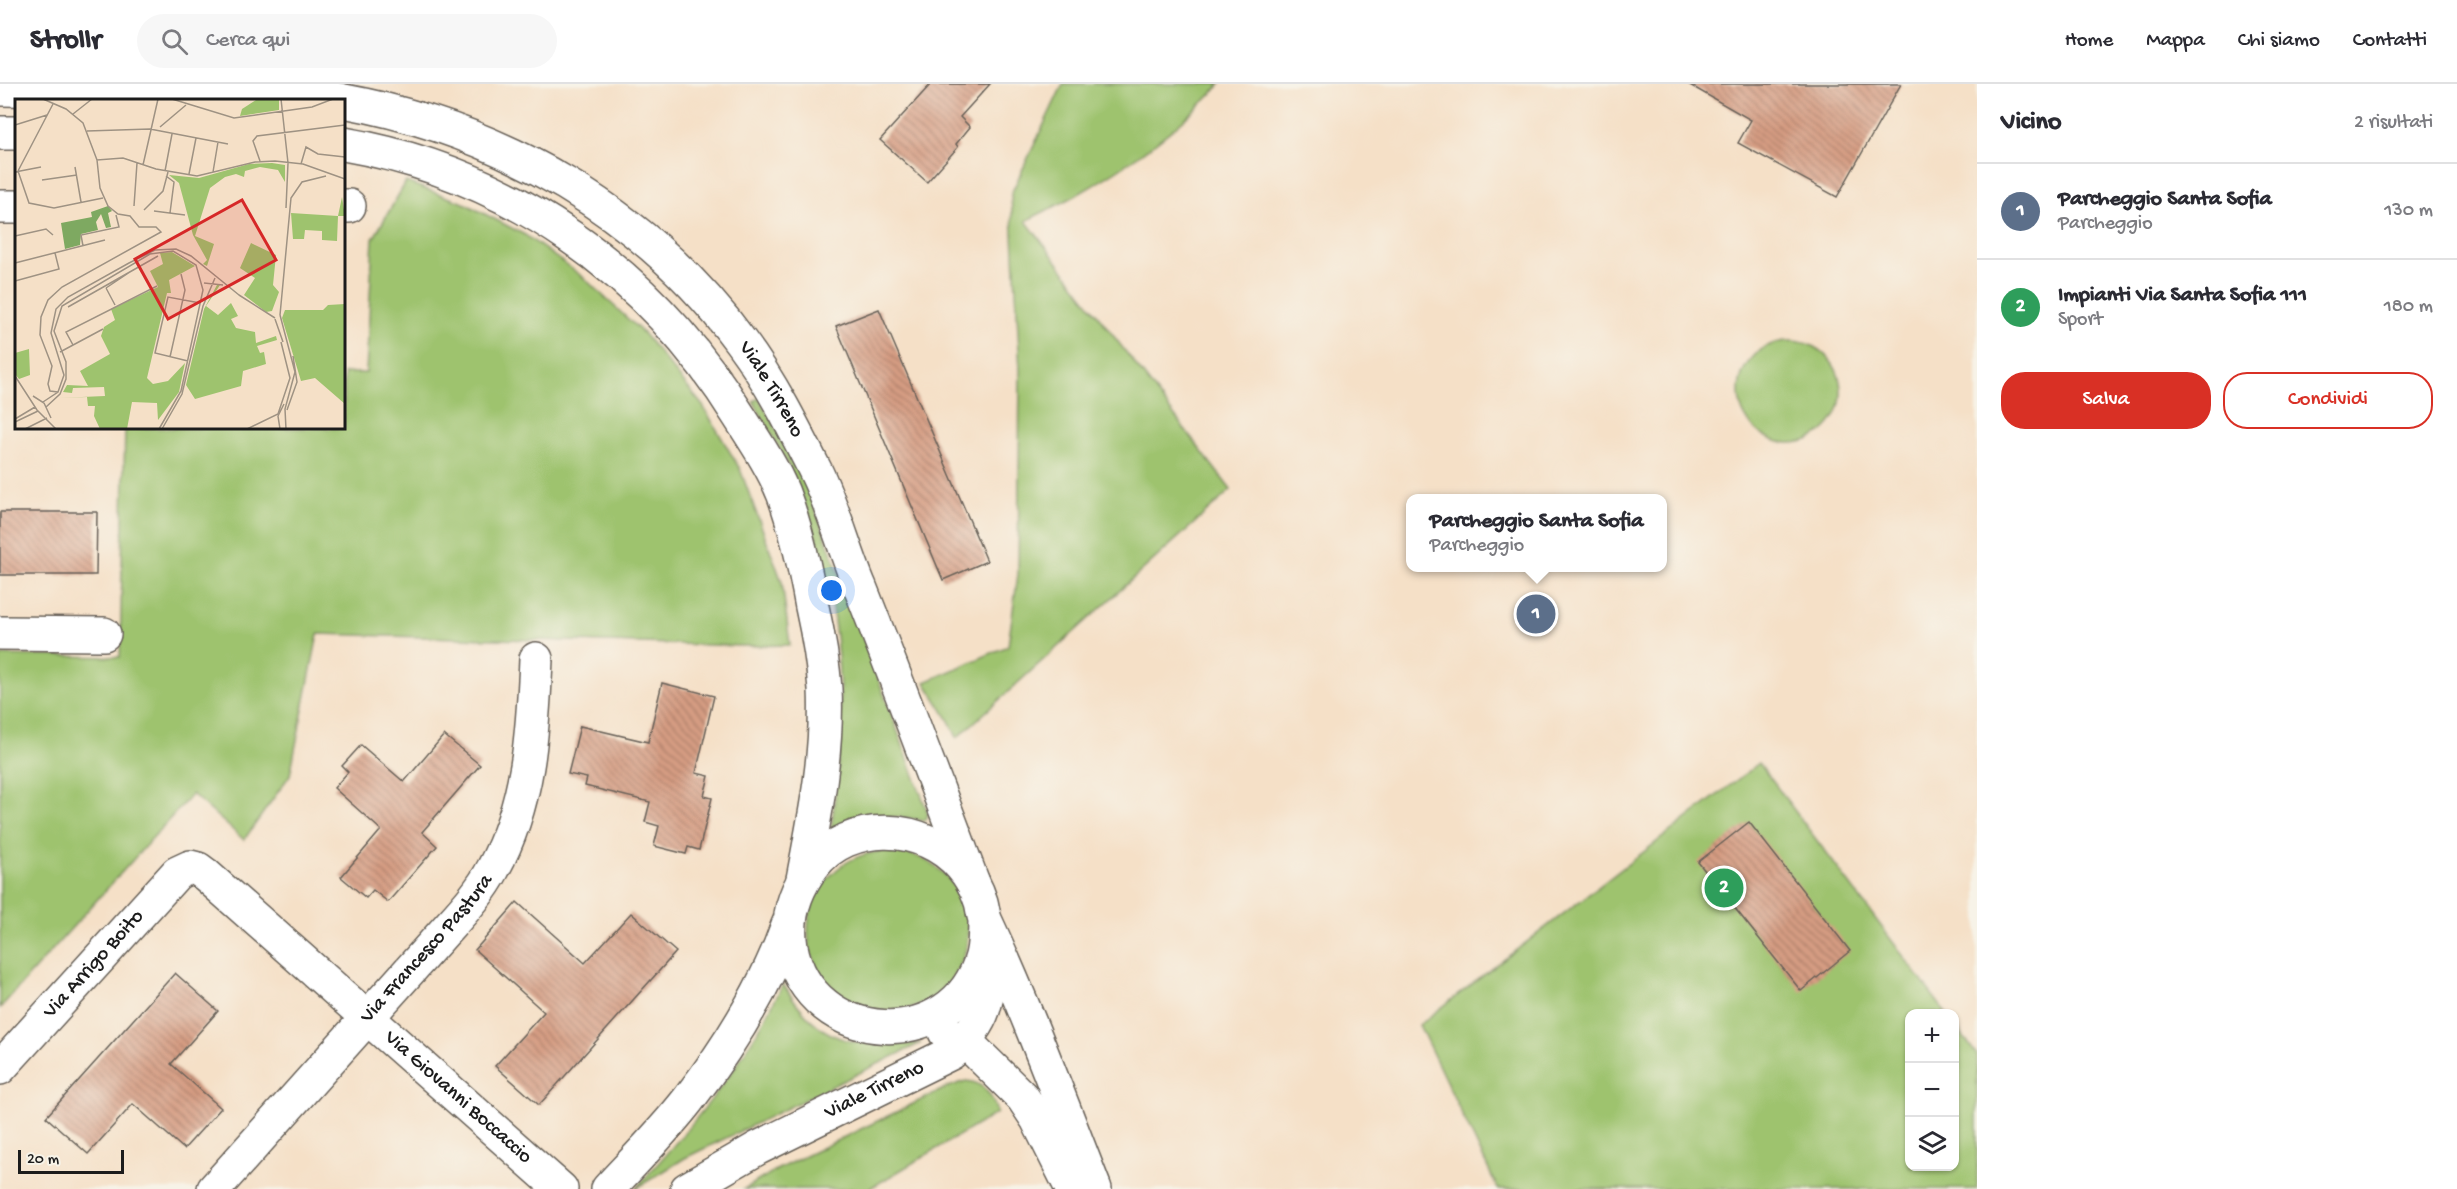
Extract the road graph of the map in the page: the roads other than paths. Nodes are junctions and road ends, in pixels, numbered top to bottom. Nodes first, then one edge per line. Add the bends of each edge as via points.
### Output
1 (0, 89) edge
2 (332, 99) edge
3 (345, 102) edge
4 (345, 144) edge
5 (757, 365) junction
6 (723, 390) junction
7 (0, 633) edge
8 (104, 634) dead end
9 (537, 659) dead end
10 (190, 867) joint
11 (804, 879) junction
12 (973, 883) junction
13 (790, 921) junction
14 (985, 929) junction
15 (367, 1017) junction
16 (914, 1024) junction
17 (965, 1041) junction
18 (0, 1068) edge
19 (214, 1189) edge
20 (561, 1189) edge
21 (608, 1189) edge
22 (687, 1189) edge
23 (1072, 1189) edge
24 (1095, 1189) edge

1 - 2 street, Viale Tirreno via 260,93
3 - 5 street, Viale Tirreno via 432,122 484,141 585,195 657,249 726,322
4 - 6 street, Viale Tirreno via 408,158 450,173 489,189 565,231 640,292 681,335
5 - 6 street
5 - 12 street, Viale Tirreno via 817,475
6 - 11 street, Viale Tirreno via 782,491 796,532 820,646 825,689 822,766
7 - 8 street
9 - 15 street, Via Francesco Pastura via 528,760 512,831 492,871 469,904
10 - 15 street, Via Giovanni Boccaccio via 206,875
10 - 18 street, Via Arrigo Boito via 177,873
11 - 12 street via 816,863 840,844 868,834 889,832 909,834 937,846 961,866
11 - 13 street via 794,899
12 - 14 street via 981,900
13 - 16 street via 793,958 811,992 825,1005 840,1016 876,1027
13 - 21 street via 771,969 726,1049 687,1102
14 - 16 street via 982,956 968,986 944,1010
14 - 17 street, Viale Tirreno via 990,980 987,999 980,1019
14 - 24 street via 1012,977
15 - 19 street, Via Francesco Pastura
15 - 20 street, Via Giovanni Boccaccio
16 - 17 street
17 - 22 street, Viale Tirreno via 951,1053 758,1148
17 - 23 street via 1023,1098

